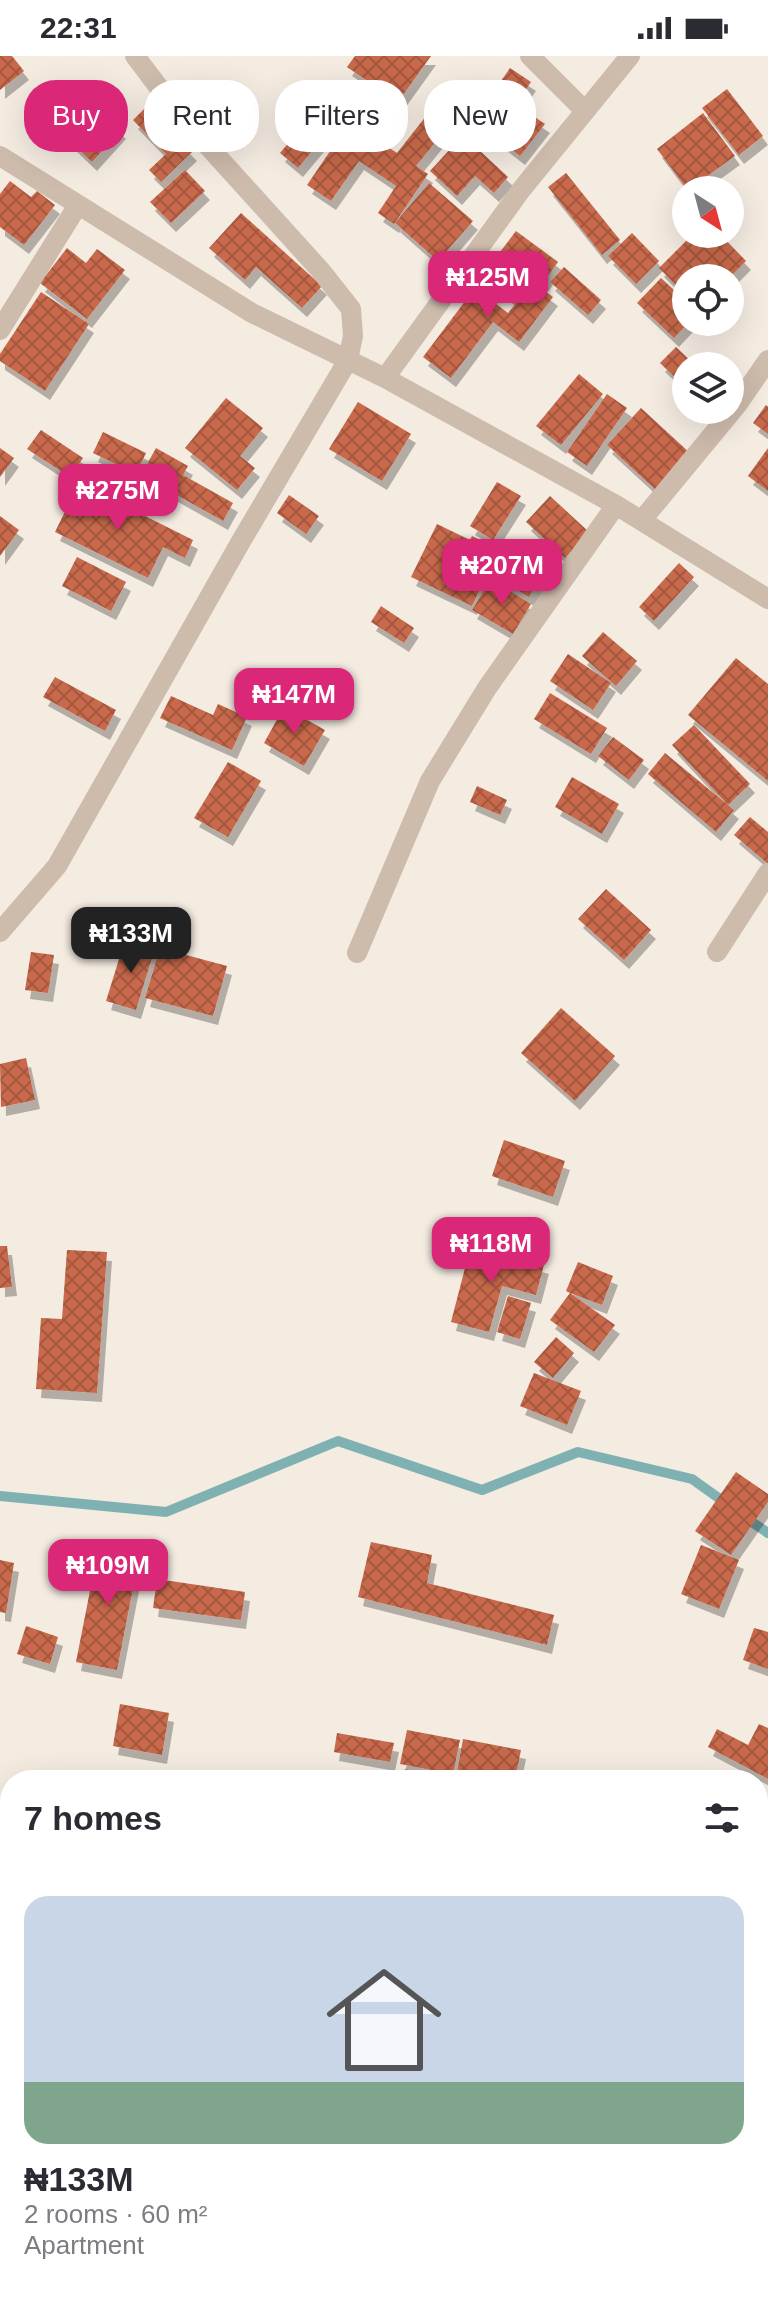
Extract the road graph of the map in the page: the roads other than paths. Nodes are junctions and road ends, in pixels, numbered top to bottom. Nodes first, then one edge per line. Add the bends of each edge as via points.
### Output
1 (135, 56) edge
2 (530, 56) edge
3 (630, 56) edge
4 (585, 111) junction
5 (0, 156) edge
6 (78, 205) junction
7 (0, 330) edge
8 (348, 360) junction
9 (768, 360) edge
10 (385, 378) junction
11 (616, 505) junction
12 (642, 520) junction
13 (768, 599) edge
14 (768, 873) edge
15 (0, 932) edge
16 (717, 952) dead end
17 (357, 953) dead end

1 - 8 street via 179,114 351,309
2 - 4 street
3 - 4 street
4 - 10 street
5 - 6 street
6 - 7 street
6 - 8 street via 252,313
8 - 10 street
8 - 15 street via 57,866
9 - 12 street
10 - 11 street
11 - 12 street
11 - 17 street via 487,688 430,781
12 - 13 street
14 - 16 street

